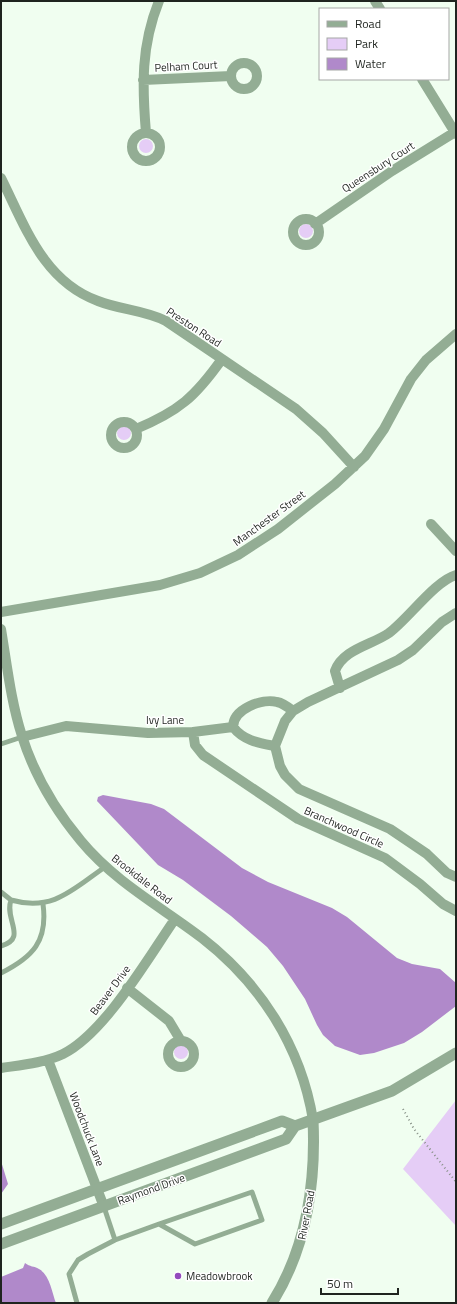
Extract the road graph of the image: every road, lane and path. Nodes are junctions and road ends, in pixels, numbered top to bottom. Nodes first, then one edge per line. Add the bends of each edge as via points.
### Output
1 (159, 1) edge
2 (230, 76) dead end
3 (143, 80) junction
4 (423, 80) edge
5 (146, 133) dead end
6 (456, 133) edge
7 (1, 178) edge
8 (315, 224) dead end
9 (456, 334) edge
10 (222, 360) junction
11 (136, 429) dead end
12 (354, 467) junction
13 (431, 524) dead end
14 (456, 551) edge
15 (456, 575) edge
16 (1, 612) edge
17 (456, 613) edge
18 (1, 629) edge
19 (340, 688) junction
20 (293, 711) junction
21 (233, 728) junction
22 (193, 732) junction
23 (22, 737) junction
24 (1, 744) edge
25 (275, 746) junction
26 (105, 867) junction
27 (456, 877) edge
28 (1, 892) edge
29 (11, 900) junction
30 (43, 904) junction
31 (456, 911) edge
32 (175, 919) junction
33 (1, 946) edge
34 (1, 973) edge
35 (127, 988) junction
36 (182, 1040) dead end
37 (456, 1053) edge
38 (48, 1060) junction
39 (1, 1068) edge
40 (403, 1109) dead end
41 (313, 1120) junction
42 (295, 1126) junction
43 (456, 1182) edge
44 (97, 1190) junction
45 (104, 1207) junction
46 (1, 1224) edge
47 (159, 1224) junction
48 (115, 1240) junction
49 (1, 1244) edge
50 (77, 1303) edge
51 (272, 1303) edge

1 - 3 street via 149,29
2 - 3 street, Pelham Court
3 - 5 street
4 - 6 street
6 - 8 street, Queensbury Court via 392,171
7 - 10 street, Preston Road via 42,258 68,285 100,302 166,321
9 - 12 street, Manchester Street via 426,360 411,379 371,449
10 - 11 street via 193,396 166,415
10 - 12 street, Preston Road via 296,408 323,432
12 - 16 street, Manchester Street via 278,529 212,569 160,585
13 - 14 street
15 - 19 street via 438,586 390,632 357,649 340,662 335,671
17 - 19 street via 398,660
18 - 23 street, Brookdale Road
19 - 20 street
20 - 21 street via 279,702 264,701 251,705 238,715
20 - 25 street via 285,721
21 - 22 street, Ivy Lane
21 - 25 street via 238,734 250,740
22 - 23 street, Ivy Lane via 148,733 66,726
22 - 31 street, Branchwood Circle via 195,745 203,755 298,819 378,854 443,904
23 - 24 lane
23 - 26 street, Brookdale Road via 48,793 82,842
25 - 27 street, Branchwood Circle via 285,775 299,789 390,829
26 - 30 lane via 63,896
26 - 32 street, Brookdale Road
28 - 29 lane
29 - 30 lane
29 - 33 lane via 9,907 14,939
30 - 34 lane via 44,928 34,950
32 - 35 street, Beaver Drive
32 - 41 street, Brookdale Road via 230,962 248,980 268,1007 292,1050 307,1091
35 - 36 street via 169,1021
35 - 38 street, Beaver Drive via 90,1034 70,1050
37 - 41 street, Raymond Drive via 392,1091
38 - 39 street, Beaver Drive
38 - 44 street, Woodchuck Lane
40 - 43 path via 414,1129
41 - 42 street, Raymond Drive
41 - 51 street, River Road via 313,1175 305,1226 293,1262
42 - 44 street, Raymond Drive via 282,1121
42 - 45 street, Raymond Drive via 286,1139
44 - 45 street, Woodchuck Lane
44 - 46 street, Raymond Drive
45 - 48 lane
45 - 49 street, Raymond Drive
47 - 47 lane via 195,1244 262,1220 252,1192
47 - 48 lane
48 - 50 lane via 78,1260 69,1274

